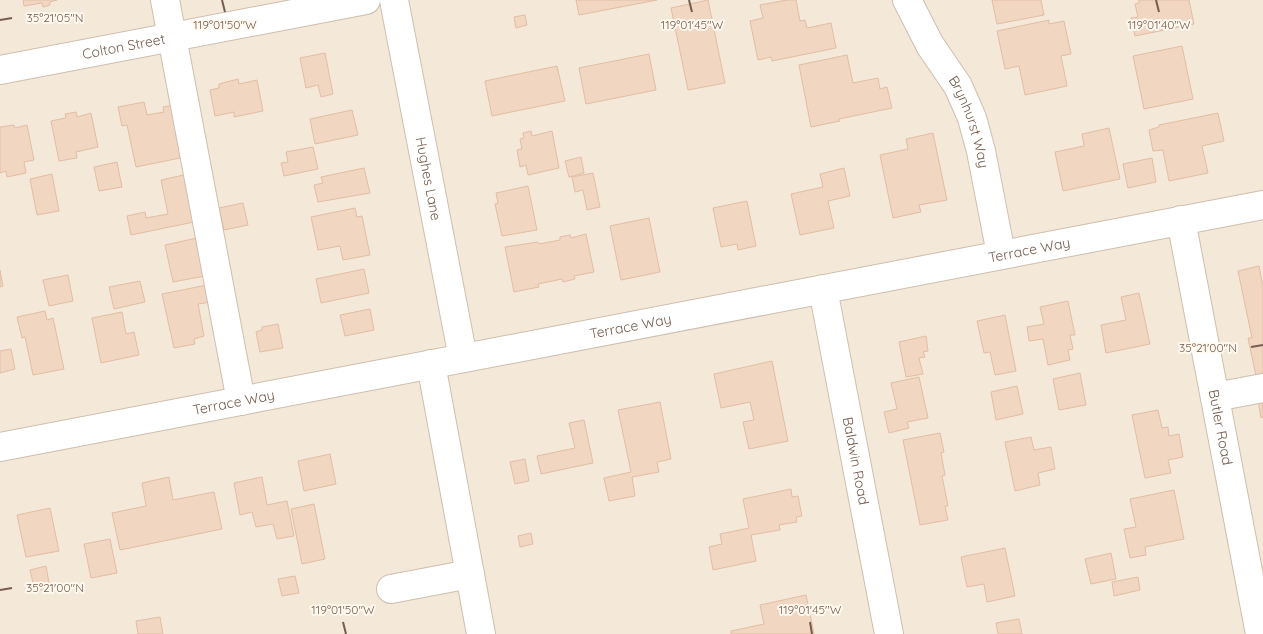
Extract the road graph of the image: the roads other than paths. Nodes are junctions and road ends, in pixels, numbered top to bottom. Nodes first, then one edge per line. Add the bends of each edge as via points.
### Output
1 (165, 0) edge
2 (366, 0) edge
3 (394, 0) edge
4 (907, 0) edge
5 (172, 37) junction
6 (0, 70) edge
7 (1263, 205) edge
8 (1181, 220) junction
9 (1002, 254) junction
10 (823, 289) junction
11 (463, 358) junction
12 (431, 364) junction
13 (1263, 388) edge
14 (1215, 397) junction
15 (241, 401) junction
16 (0, 447) edge
17 (470, 574) junction
18 (1257, 577) edge
19 (392, 589) dead end
20 (481, 634) edge
21 (889, 634) edge
22 (1260, 634) edge

1 - 5 street
2 - 5 street, Colton Street
3 - 11 street, Hughes Lane
4 - 9 street, Brynhurst Way via 930,45 958,86 972,118
5 - 6 street, Colton Street
5 - 15 street
7 - 8 street, Terrace Way
8 - 9 street, Terrace Way
8 - 14 street, Butler Road
9 - 10 street, Terrace Way
10 - 11 street, Terrace Way
10 - 21 street, Baldwin Road
11 - 12 street, Terrace Way
12 - 15 street, Terrace Way
12 - 17 street
13 - 14 street
14 - 18 street, Butler Road
15 - 16 street, Terrace Way
17 - 19 street
17 - 20 street
18 - 22 street, Butler Road

